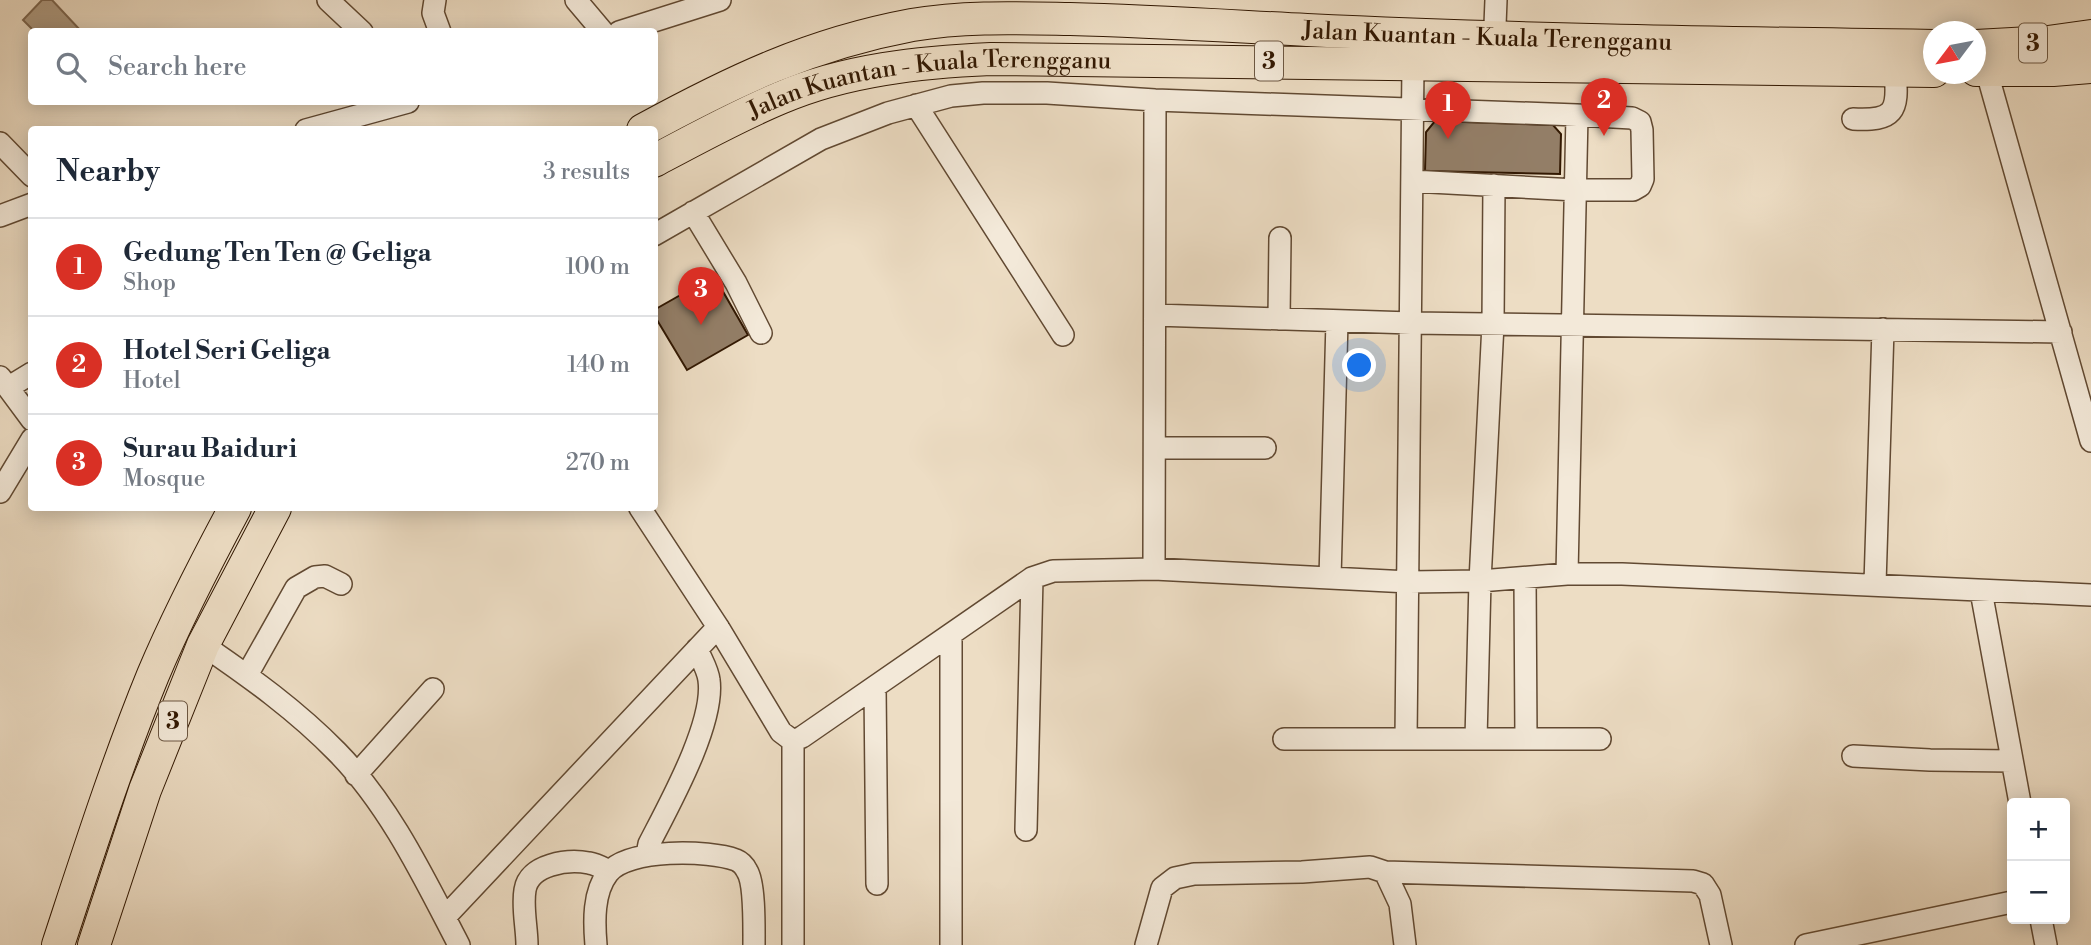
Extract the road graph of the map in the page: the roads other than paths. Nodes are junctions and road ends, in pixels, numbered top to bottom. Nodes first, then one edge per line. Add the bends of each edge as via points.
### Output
1 (328, 0) edge
2 (435, 0) edge
3 (576, 0) edge
4 (720, 0) edge
5 (1496, 0) edge
6 (674, 6) edge
7 (358, 28) edge
8 (439, 28) edge
9 (600, 28) edge
10 (627, 28) edge
11 (2091, 36) edge
12 (1923, 46) edge
13 (1494, 51) junction
14 (1986, 60) edge
15 (1986, 63) edge
16 (1413, 65) junction
17 (2091, 67) edge
18 (1923, 71) edge
19 (1895, 72) junction
20 (1986, 84) edge
21 (1155, 100) junction
22 (397, 105) edge
23 (916, 105) junction
24 (1412, 111) junction
25 (1577, 115) junction
26 (1853, 119) dead end
27 (321, 126) edge
28 (650, 126) edge
29 (3, 152) edge
30 (658, 159) edge
31 (28, 173) edge
32 (1412, 181) junction
33 (1494, 185) junction
34 (1576, 190) junction
35 (28, 206) edge
36 (693, 212) junction
37 (0, 216) edge
38 (658, 233) edge
39 (1280, 238) dead end
40 (1155, 316) junction
41 (1279, 319) junction
42 (1337, 321) junction
43 (1411, 323) junction
44 (1493, 324) junction
45 (1573, 325) junction
46 (1883, 329) junction
47 (2061, 332) junction
48 (761, 333) dead end
49 (1063, 335) dead end
50 (28, 374) edge
51 (5, 382) edge
52 (28, 414) edge
53 (2091, 441) edge
54 (28, 446) edge
55 (1155, 448) junction
56 (1265, 448) dead end
57 (0, 492) edge
58 (233, 511) edge
59 (273, 511) edge
60 (642, 511) edge
61 (1154, 569) junction
62 (1567, 574) junction
63 (1032, 578) junction
64 (1331, 578) junction
65 (1525, 578) junction
66 (1480, 581) junction
67 (1409, 582) junction
68 (341, 584) dead end
69 (1875, 584) junction
70 (1981, 591) junction
71 (2091, 595) edge
72 (718, 627) junction
73 (951, 636) junction
74 (203, 645) junction
75 (697, 649) junction
76 (247, 675) junction
77 (875, 687) junction
78 (433, 689) dead end
79 (1284, 739) dead end
80 (1405, 739) junction
81 (1476, 739) junction
82 (1526, 739) junction
83 (1600, 739) dead end
84 (793, 741) junction
85 (1853, 756) dead end
86 (2012, 761) junction
87 (356, 775) junction
88 (2019, 798) edge
89 (1026, 830) dead end
90 (647, 854) junction
91 (609, 871) junction
92 (1385, 872) junction
93 (877, 884) dead end
94 (2007, 903) edge
95 (445, 917) junction
96 (2042, 924) edge
97 (58, 945) edge
98 (94, 945) edge
99 (459, 945) edge
100 (527, 945) edge
101 (596, 945) edge
102 (754, 945) edge
103 (793, 945) edge
104 (951, 945) edge
105 (1146, 945) edge
106 (1405, 945) edge
107 (1721, 945) edge
108 (1806, 945) edge
109 (2046, 945) edge

1 - 7 street
2 - 8 street via 433,13
3 - 9 street
4 - 6 street
5 - 13 street
6 - 10 street
11 - 14 highway, 3
12 - 13 highway, Jalan Kuantan - Kuala Terengganu / 3
13 - 16 highway, Jalan Kuantan - Kuala Terengganu / 3
13 - 19 highway, Jalan Kuantan - Kuala Terengganu / 3
13 - 28 highway, Jalan Kuantan - Kuala Terengganu / 3 via 1311,30 1113,20 949,20 861,36 794,57 726,85
15 - 17 highway, 3 via 2053,70
16 - 24 street
16 - 30 highway, Jalan Kuantan - Kuala Terengganu / 3 via 949,61 872,72 781,97
18 - 19 highway, Jalan Kuantan - Kuala Terengganu / 3
19 - 26 street via 1895,109 1887,117
20 - 47 street
21 - 23 street via 983,93
21 - 24 street
21 - 40 street
22 - 27 street
23 - 36 street via 821,139
23 - 49 street
24 - 25 street
24 - 32 street
25 - 34 street
25 - 34 street via 1640,122 1643,179 1633,190
29 - 31 street
32 - 33 street
32 - 43 street
33 - 34 street
33 - 44 street
34 - 45 street
35 - 37 street
36 - 38 street
36 - 48 street
39 - 41 street
40 - 41 street
40 - 55 street
41 - 42 street
42 - 43 street
42 - 64 street
43 - 44 street
43 - 67 street
44 - 45 street
44 - 66 street
45 - 46 street
45 - 62 street
46 - 47 street
46 - 69 street
47 - 53 street
50 - 51 street
51 - 52 street
54 - 57 street
55 - 56 street
55 - 61 street
58 - 97 highway, 3 via 154,673 110,787
59 - 74 highway, 3
60 - 72 street
61 - 63 street via 1053,571
61 - 64 street
62 - 65 street
62 - 69 street
63 - 73 street
63 - 89 street
64 - 67 street
65 - 66 street
65 - 82 street
66 - 67 street
66 - 81 street
67 - 80 street
68 - 76 street via 325,576 296,588
69 - 70 street
70 - 71 street
70 - 86 street
72 - 75 street
72 - 84 street via 781,732
73 - 77 street
73 - 104 street
74 - 76 street
74 - 98 highway, 3 via 145,790
75 - 90 street via 709,679 709,702 691,760
75 - 95 street
76 - 87 street via 336,751
77 - 84 street
77 - 93 street
78 - 87 street
79 - 80 street
80 - 81 street
81 - 82 street
82 - 83 street
84 - 103 street
85 - 86 street
86 - 88 street
87 - 95 street via 396,830
90 - 91 street
90 - 102 street via 739,861 750,874
91 - 100 street via 579,862 553,864 530,877 525,890
91 - 101 street via 598,892
92 - 105 street via 1370,867 1175,878 1162,888
92 - 106 street via 1401,904
92 - 107 street via 1693,881 1703,884 1710,895
94 - 108 street
95 - 99 street
96 - 109 street

